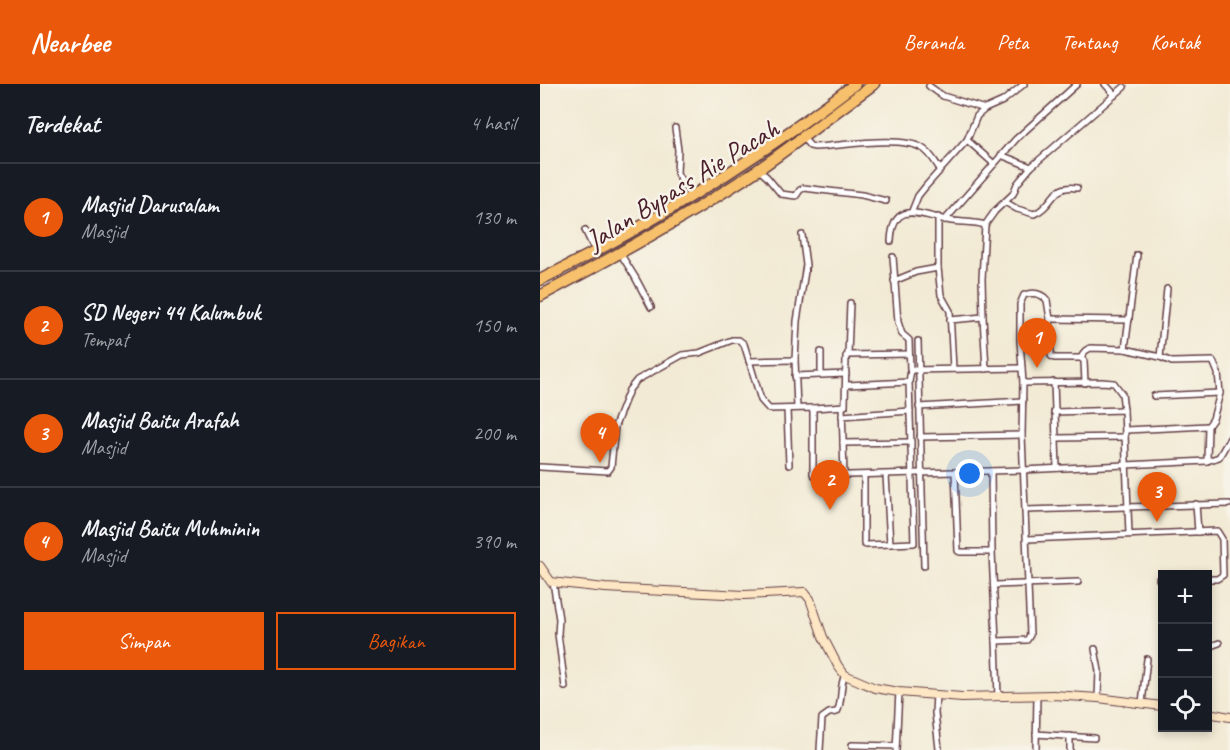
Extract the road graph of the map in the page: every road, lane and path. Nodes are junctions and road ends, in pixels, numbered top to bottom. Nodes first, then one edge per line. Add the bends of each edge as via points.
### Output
1 (855, 84) edge
2 (874, 84) edge
3 (1024, 84) edge
4 (1077, 84) edge
5 (1105, 84) edge
6 (929, 86) dead end
7 (1124, 87) dead end
8 (1115, 95) junction
9 (985, 110) junction
10 (675, 128) dead end
11 (803, 138) junction
12 (967, 140) junction
13 (1001, 155) junction
14 (746, 160) junction
15 (993, 163) junction
16 (1030, 167) junction
17 (758, 169) junction
18 (940, 169) junction
19 (1077, 188) dead end
20 (690, 196) junction
21 (886, 201) dead end
22 (1005, 202) junction
23 (912, 211) junction
24 (938, 217) junction
25 (945, 220) junction
26 (985, 225) junction
27 (585, 230) dead end
28 (802, 236) dead end
29 (891, 241) dead end
30 (596, 252) junction
31 (620, 253) junction
32 (1137, 255) dead end
33 (892, 257) dead end
34 (938, 268) junction
35 (540, 280) edge
36 (894, 281) junction
37 (1167, 289) dead end
38 (540, 296) edge
39 (850, 303) dead end
40 (651, 307) dead end
41 (983, 317) junction
42 (1050, 319) junction
43 (950, 320) junction
44 (1129, 320) junction
45 (918, 341) dead end
46 (1125, 349) junction
47 (821, 352) dead end
48 (909, 354) junction
49 (848, 355) junction
50 (1160, 357) junction
51 (1082, 358) junction
52 (795, 360) junction
53 (749, 361) junction
54 (1022, 368) junction
55 (953, 369) junction
56 (986, 369) junction
57 (910, 370) junction
58 (918, 370) junction
59 (846, 374) junction
60 (821, 375) junction
61 (795, 376) junction
62 (909, 382) junction
63 (1054, 382) junction
64 (1023, 383) junction
65 (1085, 383) junction
66 (847, 384) junction
67 (1220, 393) junction
68 (1154, 396) dead end
69 (1023, 401) junction
70 (842, 406) junction
71 (919, 407) junction
72 (797, 408) junction
73 (813, 408) junction
74 (787, 409) junction
75 (1124, 410) junction
76 (910, 411) junction
77 (1054, 412) junction
78 (843, 416) junction
79 (1208, 426) junction
80 (1126, 430) junction
81 (1022, 435) junction
82 (921, 437) junction
83 (1125, 437) junction
84 (1057, 438) junction
85 (1230, 438) edge
86 (911, 442) junction
87 (843, 444) junction
88 (1207, 461) junction
89 (789, 465) dead end
90 (1127, 465) junction
91 (540, 467) edge
92 (1057, 468) junction
93 (1023, 470) junction
94 (991, 471) junction
95 (955, 472) junction
96 (920, 473) junction
97 (911, 474) junction
98 (886, 475) junction
99 (844, 476) junction
100 (864, 476) junction
101 (1196, 504) junction
102 (1229, 504) edge
103 (1128, 507) junction
104 (1025, 510) junction
105 (1198, 532) junction
106 (1129, 534) junction
107 (1027, 539) junction
108 (890, 544) junction
109 (992, 552) junction
110 (540, 566) edge
111 (924, 566) dead end
112 (1212, 579) edge
113 (553, 582) junction
114 (1078, 582) dead end
115 (1027, 584) junction
116 (994, 585) junction
117 (996, 641) junction
118 (1219, 643) dead end
119 (1212, 646) edge
120 (1095, 649) dead end
121 (1147, 659) dead end
122 (845, 675) junction
123 (565, 687) dead end
124 (899, 692) junction
125 (936, 694) junction
126 (1037, 695) junction
127 (998, 697) junction
128 (1098, 698) junction
129 (1142, 703) junction
130 (1158, 705) edge
131 (1212, 714) edge
132 (1230, 717) edge
133 (1036, 734) junction
134 (1070, 736) junction
135 (1094, 738) dead end
136 (852, 745) dead end
137 (896, 748) edge
138 (939, 749) edge
139 (820, 750) edge
140 (1036, 750) edge
141 (1070, 750) edge

1 - 14 highway
2 - 11 highway, Jalan Bypass Aie Pacah
3 - 9 street
4 - 13 street
5 - 8 street
6 - 9 street via 943,96
7 - 8 street
8 - 16 street
9 - 12 street via 977,116
10 - 20 street via 677,173
11 - 17 highway, Jalan Bypass Aie Pacah
11 - 18 street via 815,147 914,144 927,150
12 - 15 street
12 - 18 street
13 - 15 street
13 - 16 street
14 - 17 highway
14 - 20 highway
15 - 25 street
16 - 22 street
17 - 21 street via 781,194 796,196 804,188
17 - 31 highway, Jalan Bypass Aie Pacah
18 - 23 street via 918,196
19 - 22 street via 1061,189 1034,214
20 - 30 highway
22 - 26 street
23 - 24 street
23 - 29 street via 897,219
24 - 25 street
24 - 34 street
25 - 26 street
26 - 41 street
27 - 30 street
28 - 52 street via 806,265
30 - 35 highway
31 - 38 highway, Jalan Bypass Aie Pacah
31 - 40 street
32 - 44 street
33 - 36 street
34 - 36 street
34 - 43 street via 940,295 949,308
36 - 48 street via 898,322 909,340
37 - 50 street
39 - 49 street
41 - 43 street
41 - 56 street
42 - 44 street
42 - 51 street via 1051,356
42 - 54 street via 1045,297 1030,293 1020,300
43 - 55 street
44 - 46 street
45 - 58 street
46 - 50 street
46 - 51 street via 1090,348
47 - 60 street
48 - 49 street
48 - 57 street
49 - 59 street
50 - 67 street via 1172,362 1213,361
51 - 65 street
52 - 53 street
52 - 61 street
53 - 74 street via 765,406
53 - 91 street via 739,340 682,355 637,380 630,390 615,426 608,471
54 - 56 street
54 - 64 street
55 - 56 street
55 - 58 street
57 - 58 street
57 - 62 street
58 - 71 street
59 - 60 street
59 - 66 street
60 - 61 street
61 - 72 street
62 - 66 street
62 - 76 street
63 - 64 street
63 - 65 street
63 - 77 street
64 - 69 street
65 - 75 street via 1114,383 1122,394
66 - 70 street via 846,405
67 - 68 street
67 - 79 street
69 - 71 street
69 - 81 street
70 - 73 street
70 - 78 street
71 - 82 street
72 - 73 street
72 - 74 street
73 - 99 street via 813,475
74 - 89 street
75 - 77 street
75 - 80 street
76 - 78 street
76 - 86 street
77 - 84 street
78 - 87 street
79 - 80 street
79 - 88 street
80 - 83 street
81 - 82 street
81 - 93 street
82 - 96 street
83 - 84 street
83 - 90 street
84 - 92 street
85 - 88 street via 1219,457
86 - 87 street
86 - 97 street
87 - 99 street
88 - 90 street
90 - 92 street
90 - 103 street
92 - 93 street
93 - 94 street
93 - 104 street
94 - 95 street
94 - 109 street
95 - 96 street
95 - 109 street via 958,551
96 - 97 street
96 - 111 street
97 - 98 street
97 - 108 street via 914,543
98 - 100 street
98 - 108 street
99 - 100 street
100 - 108 street via 864,544
101 - 102 street
101 - 103 street
101 - 105 street
103 - 104 street
103 - 106 street
104 - 107 street
105 - 106 street
105 - 112 street via 1216,531 1222,539 1223,575
106 - 107 street
107 - 115 street
109 - 116 street
110 - 113 street
113 - 122 street via 744,595 804,592 827,647
113 - 123 street
114 - 115 street
115 - 116 street
115 - 117 street via 1029,638
116 - 117 street
117 - 127 street
118 - 119 street
120 - 128 street via 1100,671
121 - 129 street
122 - 124 street via 874,688
122 - 139 street via 840,708 822,718
124 - 125 street
124 - 137 street
125 - 127 street
125 - 138 street
126 - 127 street
126 - 128 street
126 - 133 street
128 - 129 street
129 - 130 street
131 - 132 street
133 - 134 street
133 - 140 street
134 - 135 street
134 - 141 street
136 - 137 street

